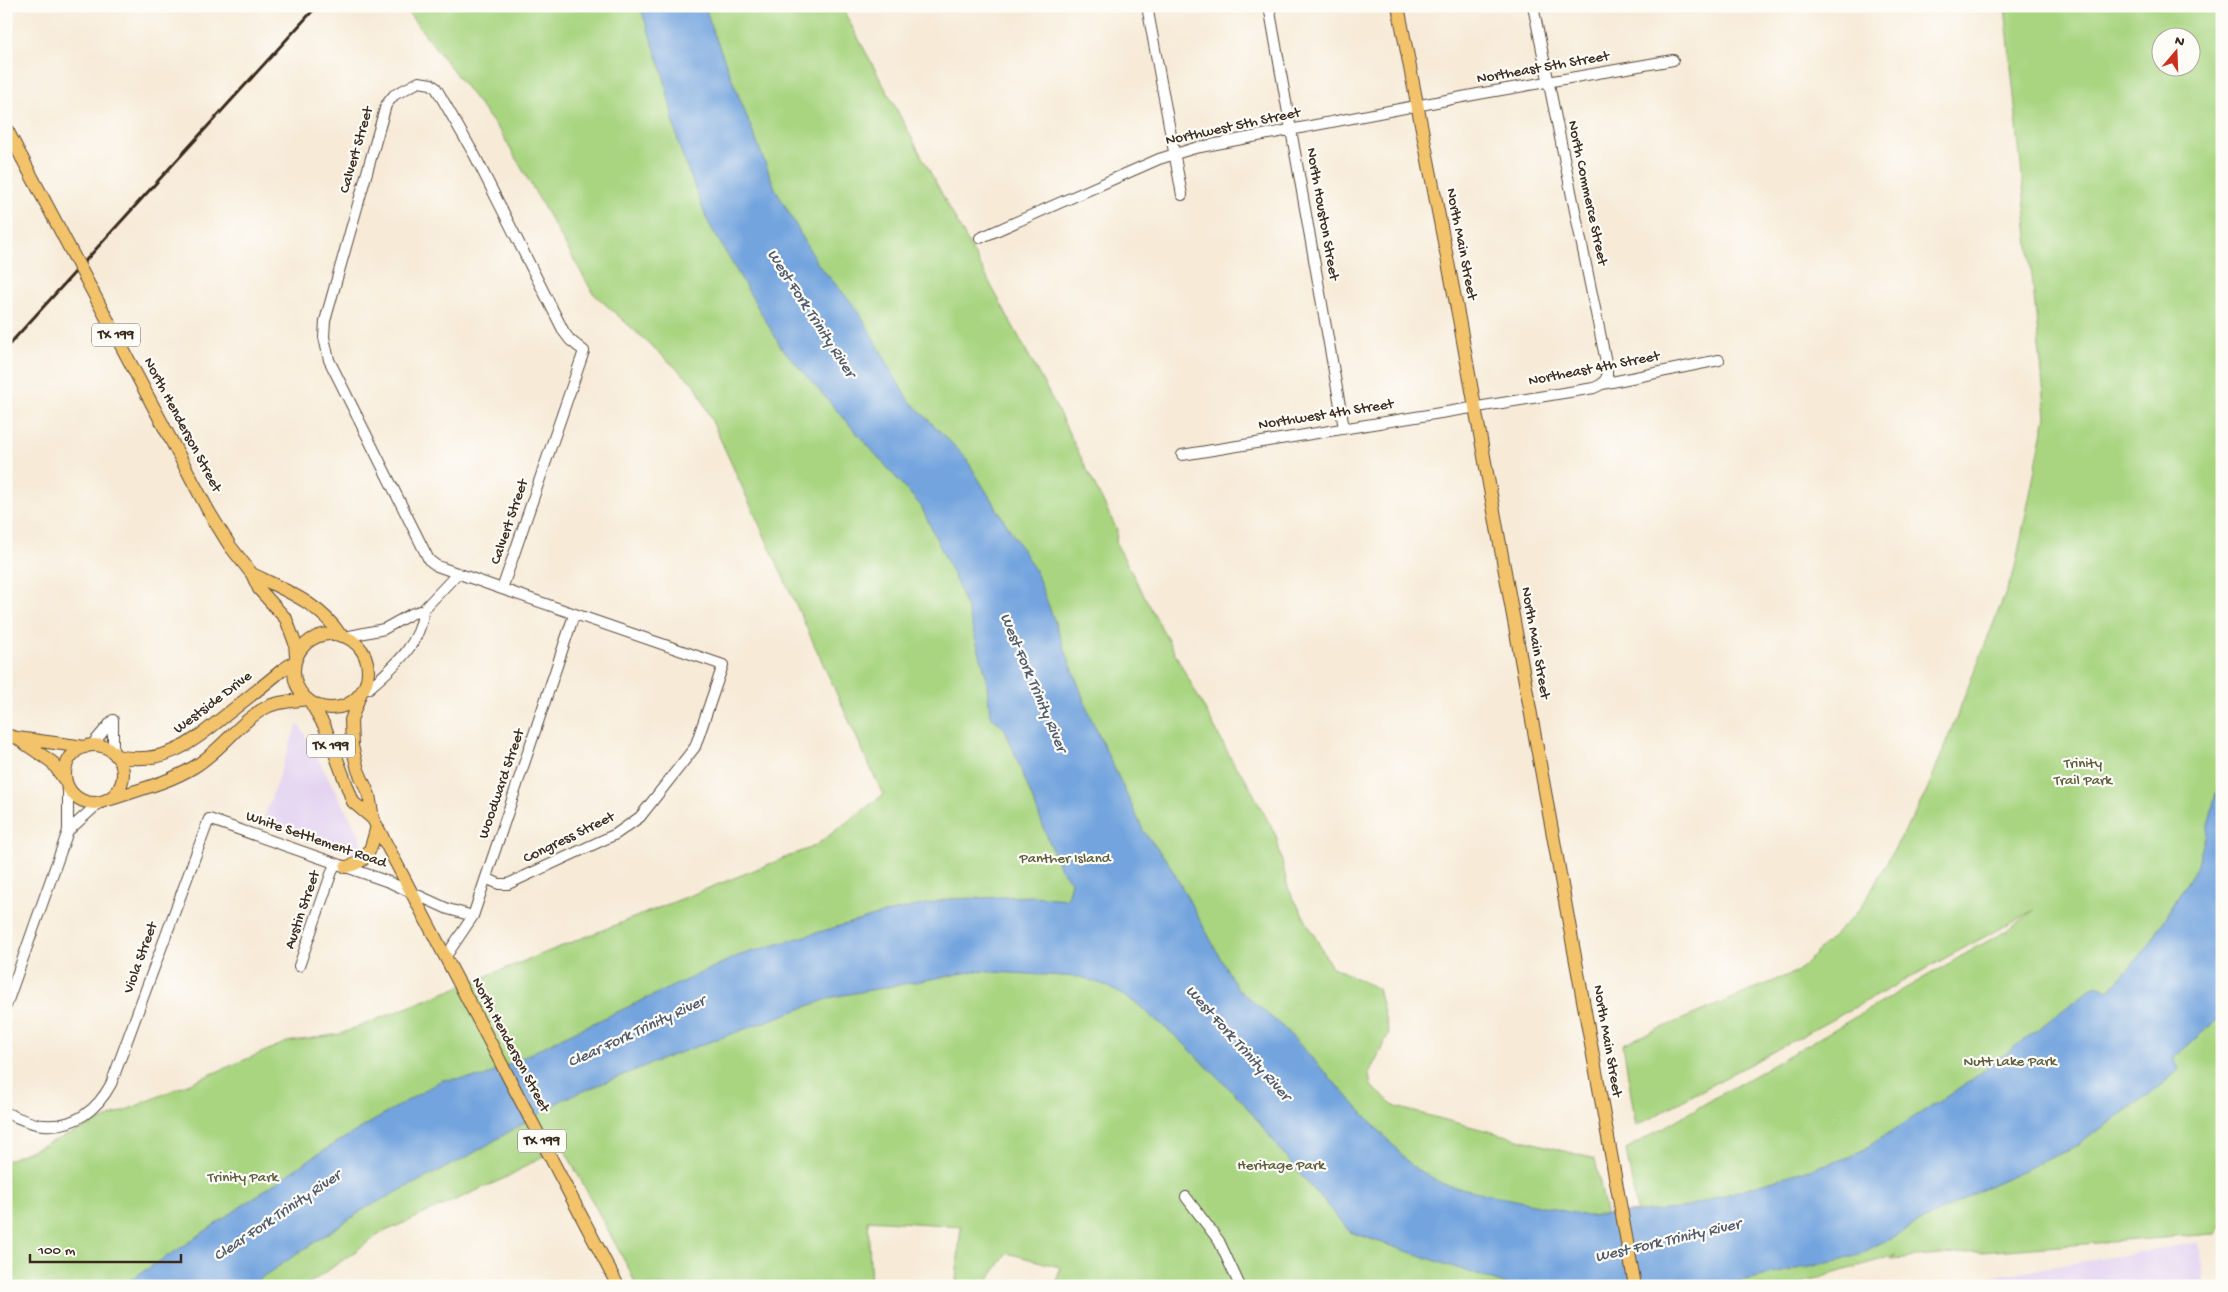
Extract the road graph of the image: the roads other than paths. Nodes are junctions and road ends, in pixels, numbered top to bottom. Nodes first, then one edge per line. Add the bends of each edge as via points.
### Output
1 (1147, 6) edge
2 (1269, 6) edge
3 (1398, 6) edge
4 (1533, 6) edge
5 (1673, 60) dead end
6 (1548, 83) junction
7 (1418, 106) junction
8 (6, 128) edge
9 (1291, 130) junction
10 (1175, 154) junction
11 (1182, 195) dead end
12 (980, 238) dead end
13 (1719, 360) dead end
14 (1602, 384) junction
15 (1475, 406) junction
16 (1344, 428) junction
17 (1182, 454) dead end
18 (458, 573) junction
19 (252, 574) junction
20 (502, 589) junction
21 (423, 610) junction
22 (574, 615) junction
23 (343, 636) junction
24 (295, 659) junction
25 (723, 665) joint
26 (361, 693) junction
27 (309, 701) junction
28 (12, 736) edge
29 (88, 746) junction
30 (115, 754) junction
31 (68, 785) junction
32 (104, 801) junction
33 (209, 819) joint
34 (375, 823) junction
35 (68, 830) junction
36 (340, 865) junction
37 (486, 878) junction
38 (411, 893) junction
39 (472, 916) junction
40 (446, 956) junction
41 (299, 966) dead end
42 (6, 1006) edge
43 (6, 1113) edge
44 (1186, 1197) dead end
45 (618, 1286) edge
46 (1240, 1286) edge
47 (1635, 1286) edge

1 - 10 street
2 - 9 street, North Houston Street
3 - 7 main road, North Main Street
4 - 6 street, North Commerce Street
5 - 6 street, Northeast 5th Street
6 - 7 street, Northeast 5th Street
6 - 14 street, North Commerce Street via 1607,366 1607,377
7 - 9 street, Northwest 5th Street
7 - 15 main road, North Main Street
8 - 19 main road, North Henderson Street / TX 199, bridge via 209,512
9 - 10 street, Northwest 5th Street
9 - 16 street, North Houston Street
10 - 11 street
10 - 12 street, Northwest 5th Street
13 - 14 street, Northeast 4th Street
14 - 15 street, Northeast 4th Street via 1594,388
15 - 16 street, Northwest 4th Street
15 - 47 main road, North Main Street
16 - 17 street, Northwest 4th Street
18 - 20 street, Calvert Street
18 - 20 street, Calvert Street via 429,560 329,360 323,330 386,105 412,84 425,82 436,88 475,156 564,332 584,351
18 - 21 street
19 - 23 main road, North Henderson Street via 314,606 332,621
19 - 24 main road, North Henderson Street via 259,588 286,620 295,643
20 - 22 street, Calvert Street
21 - 23 street via 384,629
21 - 26 street via 423,623 402,657
22 - 25 street, Calvert Street
22 - 37 street, Woodward Street
23 - 24 main road via 326,633 317,636 302,647
23 - 26 main road via 356,644 367,666 367,679
24 - 27 main road via 295,680
24 - 30 main road, Westside Drive via 183,748 155,758 138,759
25 - 37 street, Congress Street via 695,747 640,817 616,834 508,884
26 - 27 main road via 342,706 330,707
26 - 34 main road, North Henderson Street / TX 199 via 351,720 352,746
27 - 32 main road via 286,702 262,710 220,748 172,780
27 - 34 main road, North Henderson Street / TX 199 via 325,727 353,802
28 - 29 main road
28 - 31 main road via 52,762
29 - 30 main road via 98,746
29 - 30 street via 113,720
29 - 31 main road via 74,753 69,760 66,767
30 - 32 main road via 123,770 123,780 120,788
31 - 32 main road via 82,800
31 - 35 street
32 - 35 street
33 - 36 street, White Settlement Road
33 - 43 street, Viola Street via 111,1084 102,1100 88,1113 65,1123 42,1126
34 - 36 main road via 366,858 357,864
34 - 38 main road, North Henderson Street / TX 199
35 - 42 street
36 - 38 street, White Settlement Road
36 - 41 street, Austin Street
37 - 39 street, Woodward Street
38 - 39 street, White Settlement Road
38 - 40 main road, North Henderson Street / TX 199
39 - 40 street, Woodward Street
40 - 45 main road, North Henderson Street / TX 199
44 - 46 street via 1219,1241

